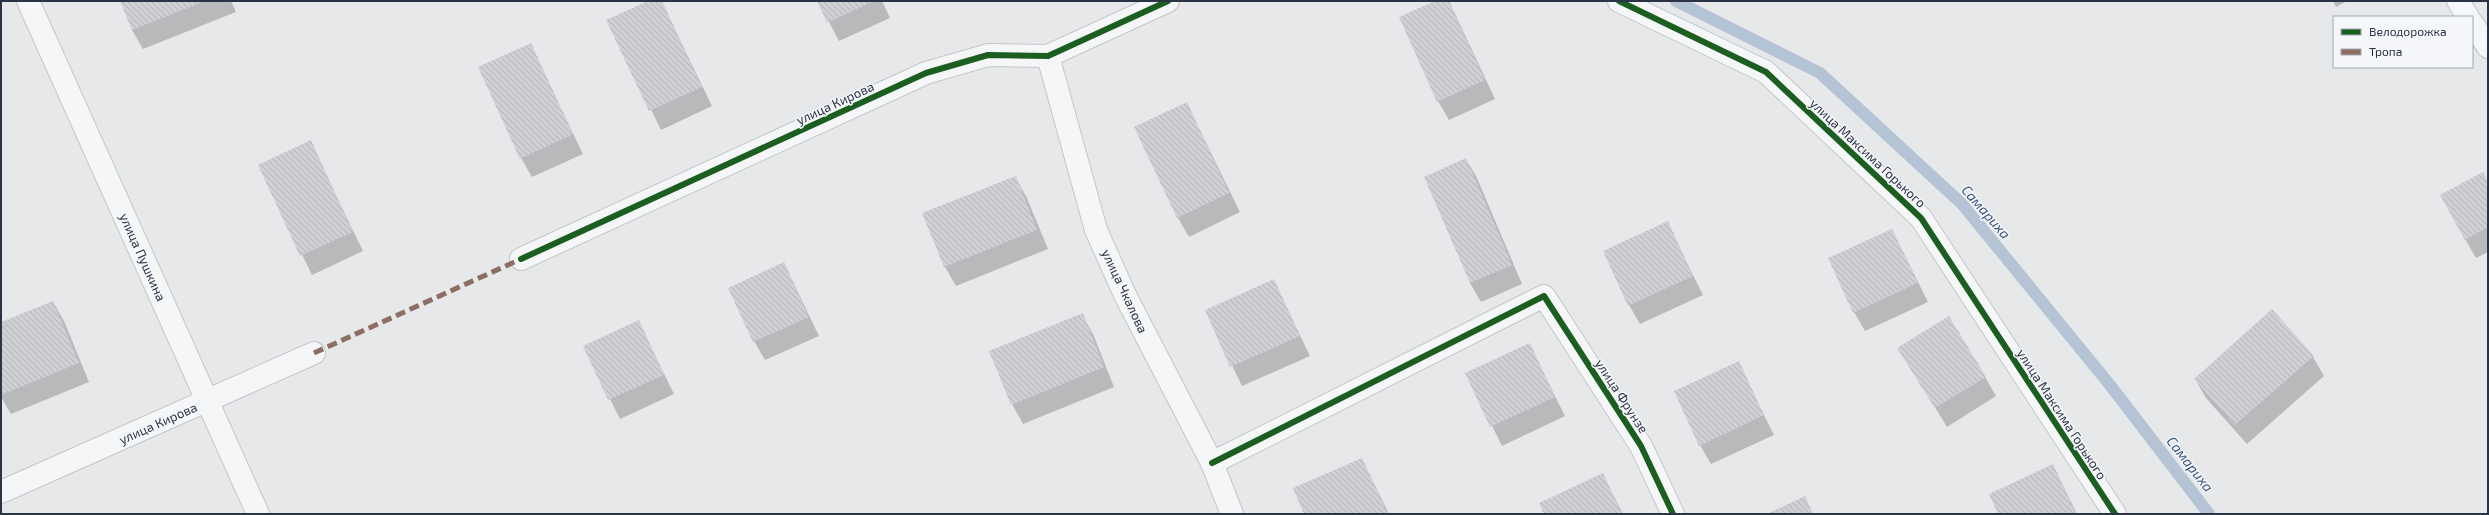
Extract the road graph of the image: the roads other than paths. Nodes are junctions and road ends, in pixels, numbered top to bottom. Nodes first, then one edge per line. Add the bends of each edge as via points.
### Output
1 (28, 1) edge
2 (1168, 1) edge
3 (1619, 1) edge
4 (2458, 1) edge
5 (2467, 16) edge
6 (2473, 24) edge
7 (2488, 47) edge
8 (1048, 56) junction
9 (521, 260) dead end
10 (314, 353) dead end
11 (208, 402) junction
12 (1212, 463) junction
13 (1, 492) edge
14 (258, 514) edge
15 (1232, 514) edge
16 (1673, 514) edge
17 (2115, 514) edge

1 - 11 street, улица Пушкина
2 - 8 street, улица Кирова
3 - 17 street, улица Максима Горького via 1766,72 1921,218
4 - 5 street
6 - 7 street
8 - 9 street, улица Кирова via 988,55 926,73
8 - 12 street, улица Чкалова via 1096,230 1125,295
10 - 11 street, улица Кирова
11 - 13 street, улица Кирова
11 - 14 street, улица Пушкина
12 - 15 street, улица Чкалова
12 - 16 street, улица Фрунзе via 1544,296 1641,446

